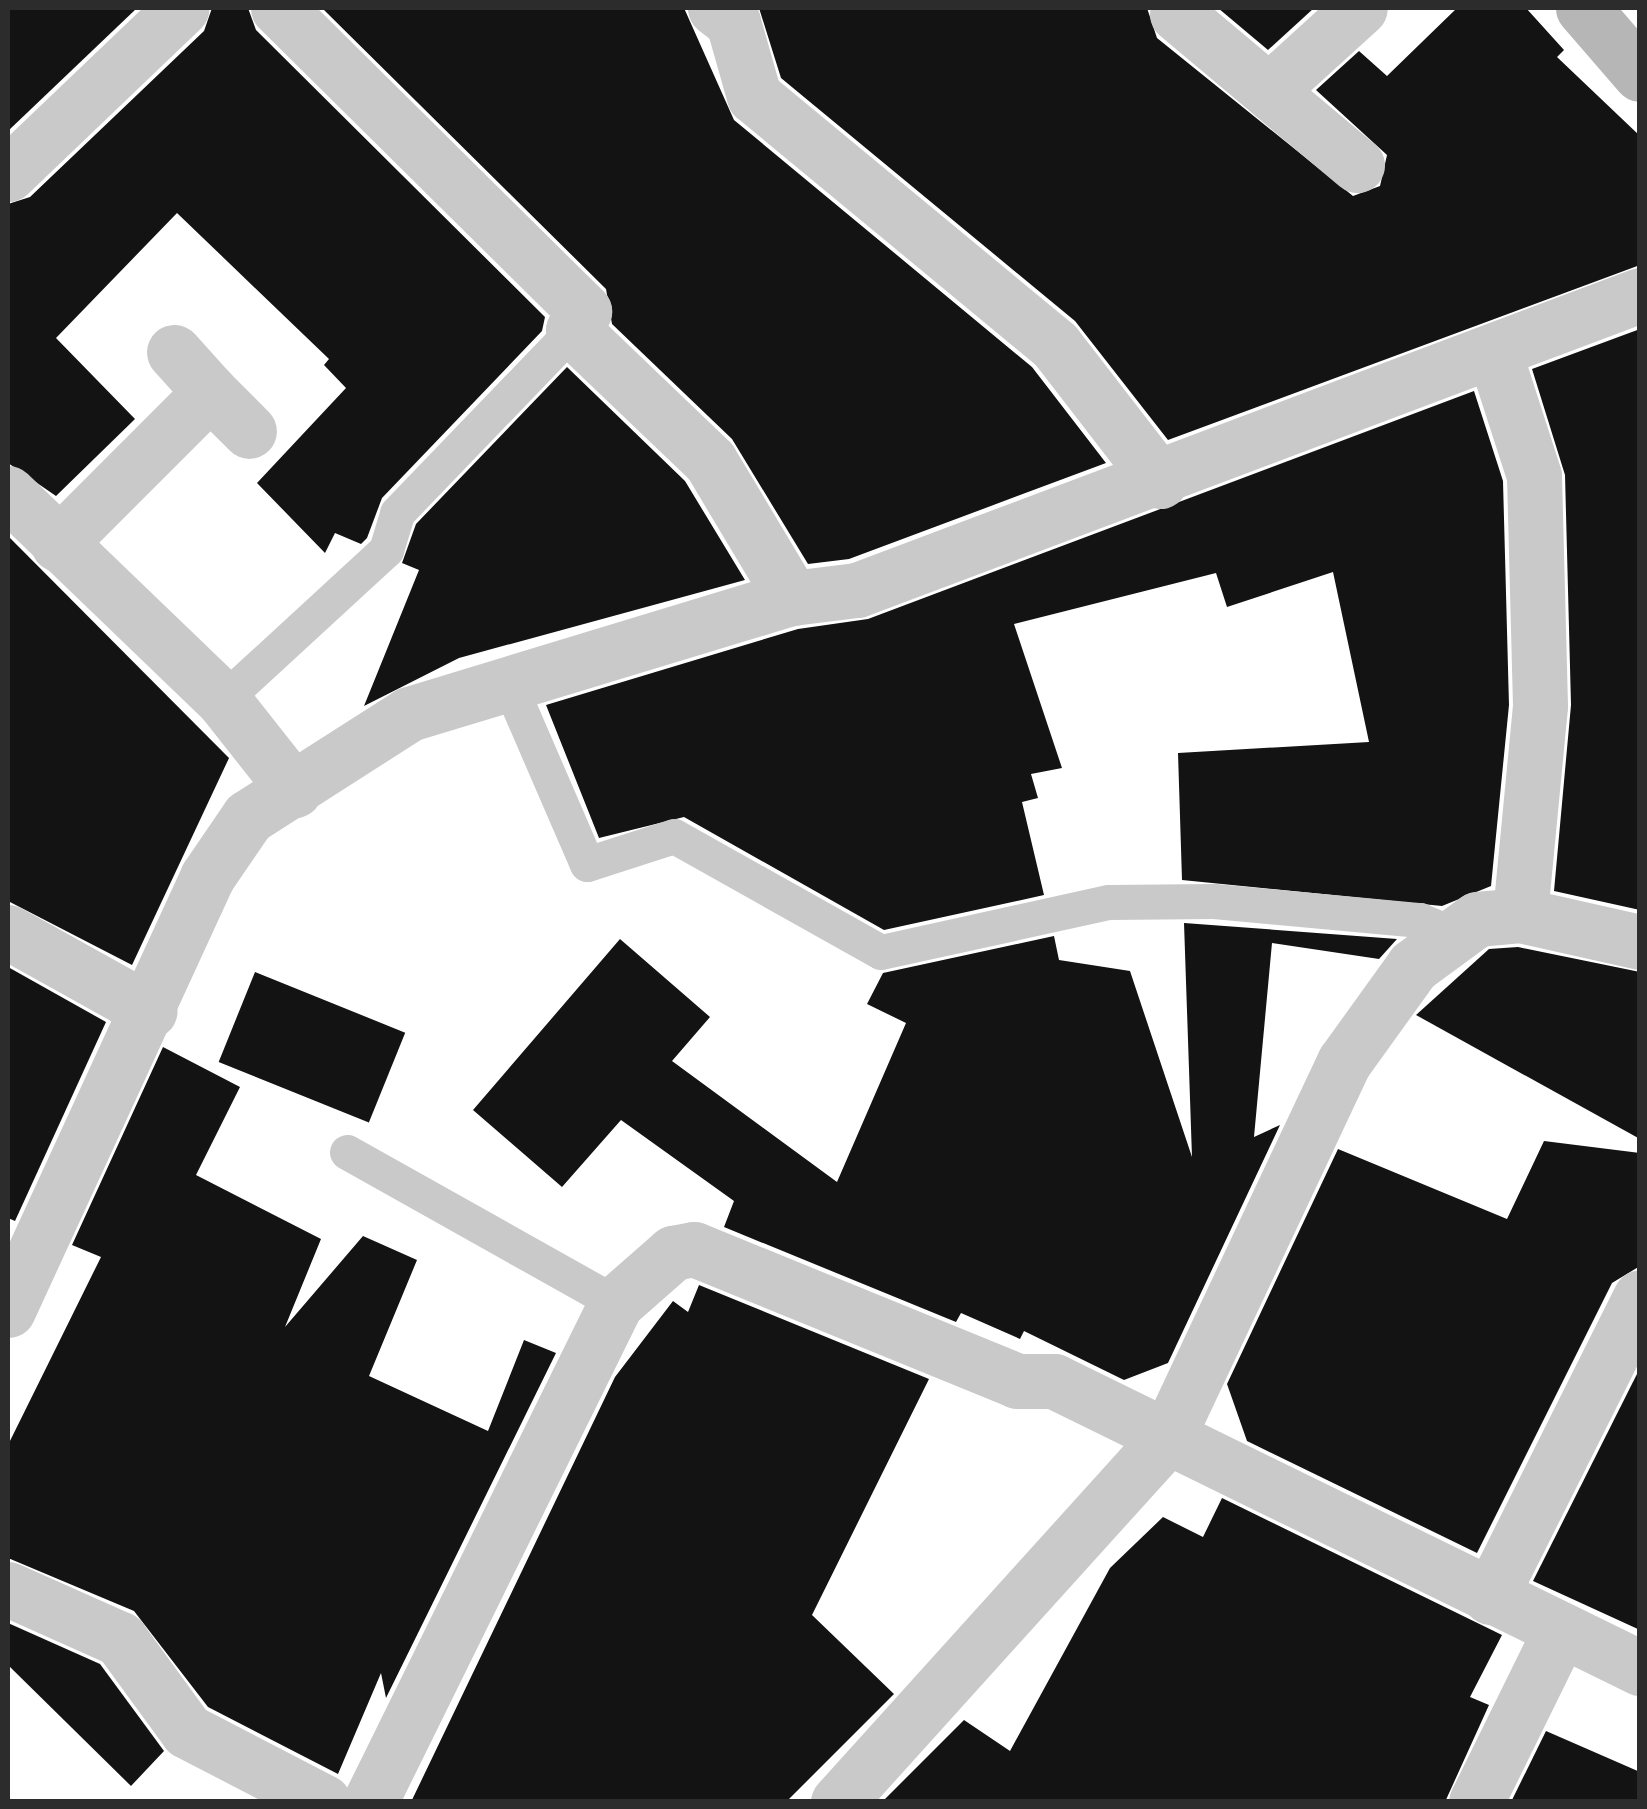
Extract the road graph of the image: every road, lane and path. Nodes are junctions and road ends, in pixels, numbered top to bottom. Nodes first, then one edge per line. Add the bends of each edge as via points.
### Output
1 (182, 8) edge
2 (278, 8) edge
3 (715, 8) edge
4 (1360, 8) edge
5 (1583, 8) edge
6 (1177, 14) dead end
7 (1640, 74) edge
8 (1271, 88) junction
9 (1357, 165) dead end
10 (8, 174) edge
11 (1640, 295) edge
12 (573, 330) junction
13 (174, 352) dead end
14 (1496, 355) junction
15 (210, 392) junction
16 (249, 431) dead end
17 (1160, 481) junction
18 (8, 492) edge
19 (58, 544) junction
20 (792, 598) junction
21 (509, 684) junction
22 (223, 700) junction
23 (294, 790) junction
24 (1520, 915) junction
25 (8, 932) edge
26 (1453, 934) junction
27 (1640, 942) edge
28 (150, 1011) junction
29 (347, 1152) dead end
30 (22, 1250) edge
31 (1640, 1297) edge
32 (616, 1304) junction
33 (8, 1310) edge
34 (1168, 1438) junction
35 (8, 1590) edge
36 (1490, 1597) junction
37 (1560, 1630) junction
38 (1640, 1668) edge
39 (324, 1802) edge
40 (370, 1802) edge
41 (838, 1802) edge
42 (1476, 1802) edge

1 - 10 street
2 - 12 street via 584,310
3 - 17 street via 733,22 754,96 1055,345
4 - 8 street
5 - 7 main road
6 - 8 street
8 - 9 street
11 - 14 street
12 - 20 street via 710,461
12 - 22 lane via 398,513 386,550
13 - 15 street
14 - 17 street via 1346,401
14 - 24 street via 1534,476 1540,706
15 - 16 street
15 - 19 street
17 - 20 street via 857,590
18 - 19 street
19 - 22 street
20 - 21 street
21 - 23 street via 409,714
21 - 26 lane via 587,864 674,836 881,952 1109,902 1214,901 1420,920
22 - 23 street
23 - 28 street via 248,817 206,877
24 - 26 street via 1478,919
24 - 27 street
25 - 28 street
26 - 34 street via 1413,966 1344,1062
28 - 30 street
29 - 32 lane
30 - 33 street
31 - 36 street
32 - 34 street via 673,1253 694,1248 1017,1381 1054,1381
32 - 40 street
34 - 36 street
34 - 41 street
35 - 39 street via 120,1639 186,1731
36 - 37 street
37 - 38 street
37 - 42 street

